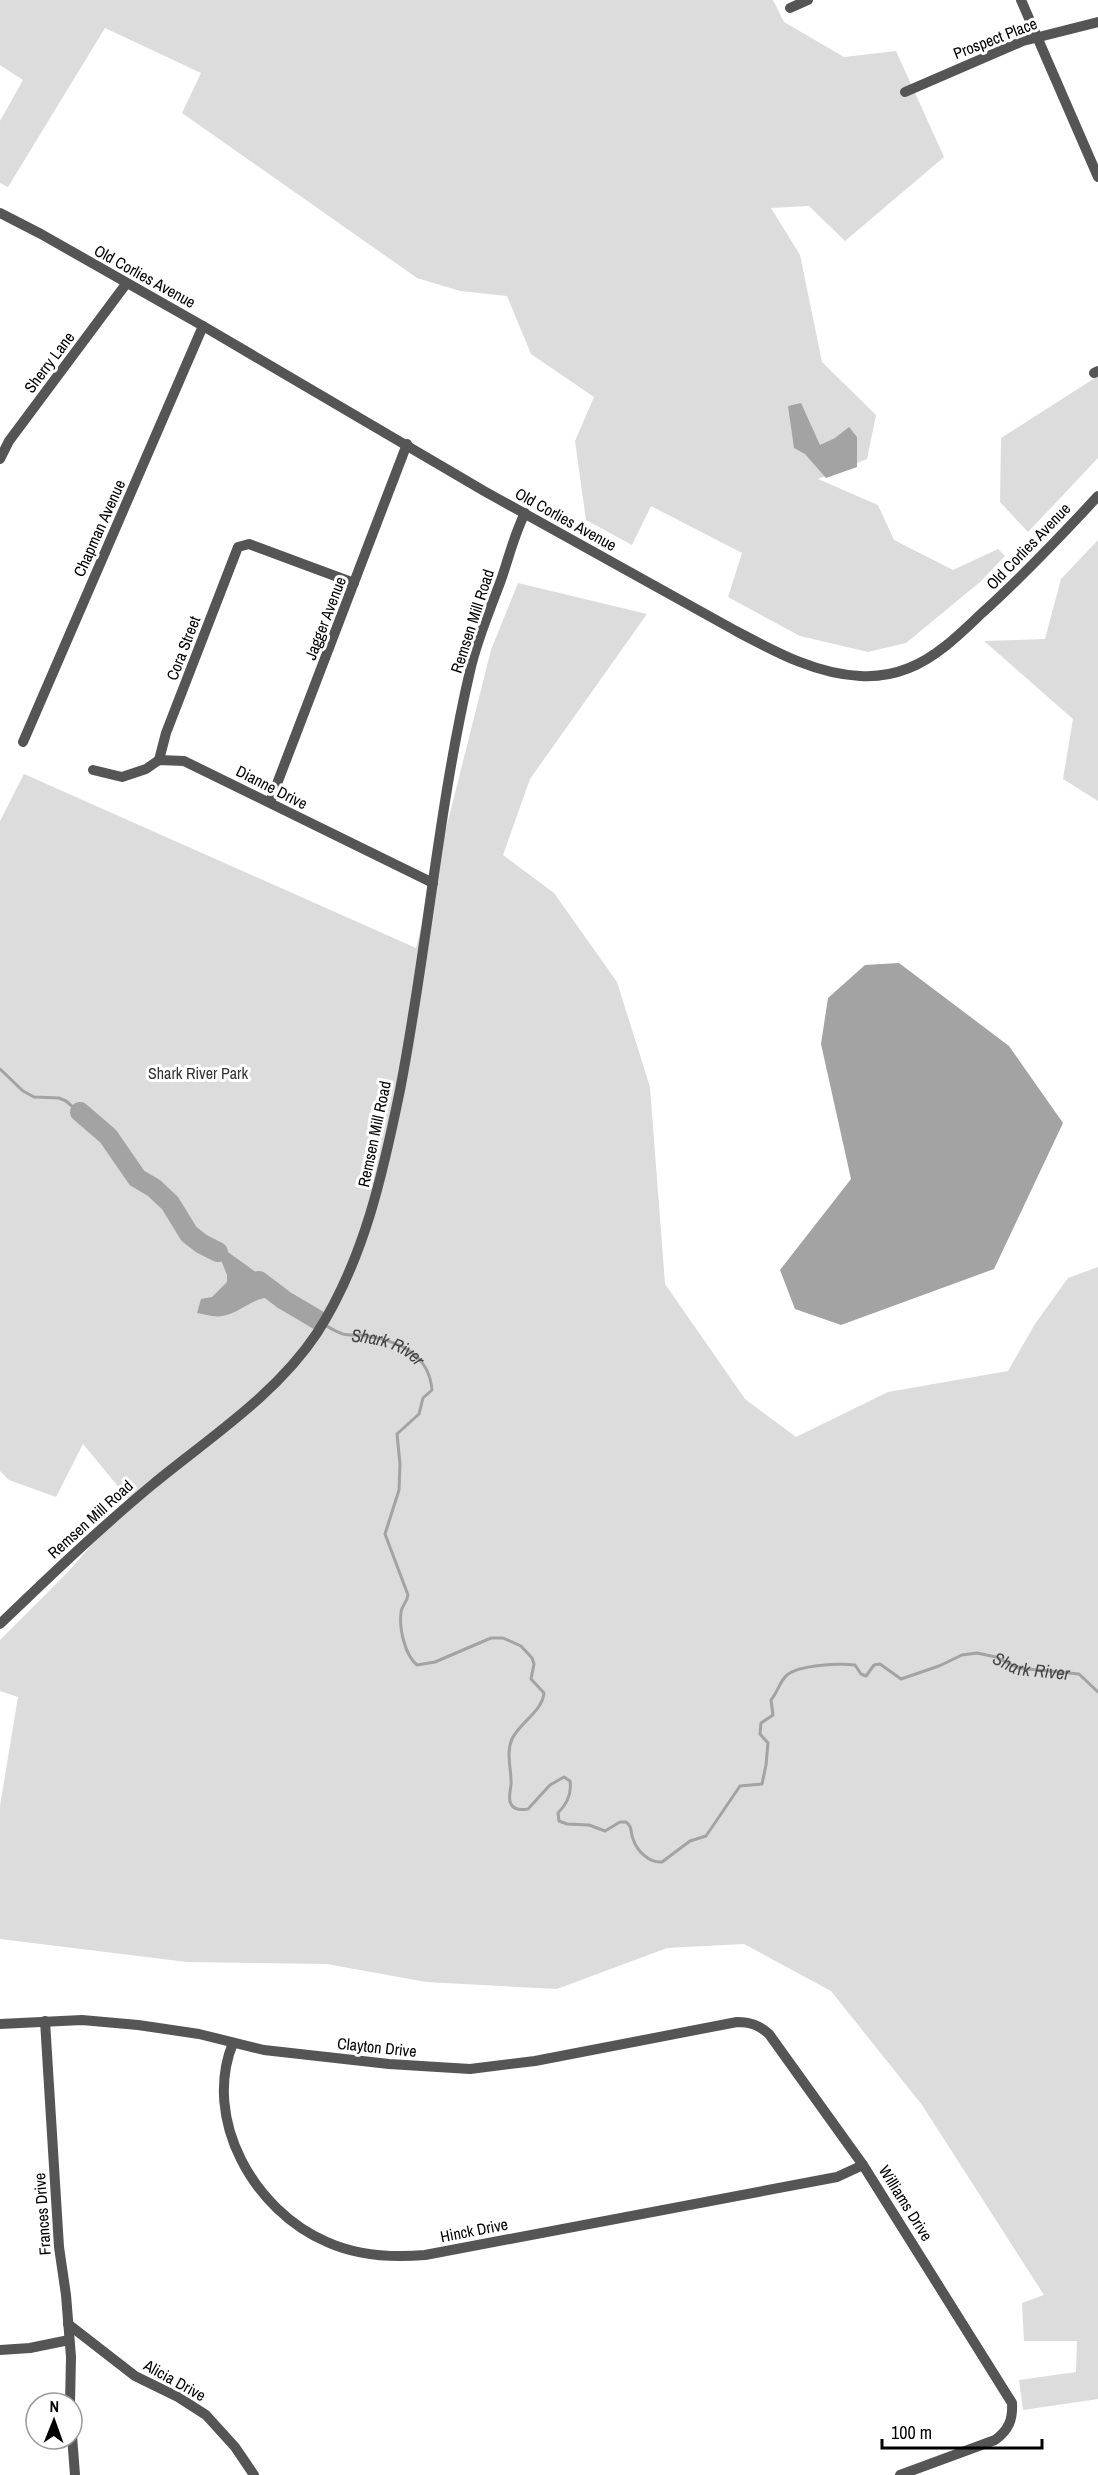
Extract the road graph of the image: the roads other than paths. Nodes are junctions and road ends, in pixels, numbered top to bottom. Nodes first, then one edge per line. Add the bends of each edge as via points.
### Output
1 (808, 0) edge
2 (1021, 0) edge
3 (790, 8) dead end
4 (1098, 22) edge
5 (1037, 37) junction
6 (905, 92) dead end
7 (1098, 177) edge
8 (0, 213) edge
9 (126, 284) junction
10 (203, 326) junction
11 (407, 444) junction
12 (0, 459) edge
13 (1098, 496) edge
14 (525, 513) junction
15 (354, 583) junction
16 (23, 742) dead end
17 (159, 760) junction
18 (93, 770) dead end
19 (270, 802) junction
20 (433, 883) junction
21 (0, 1624) edge
22 (45, 2021) junction
23 (750, 2023) joint
24 (0, 2024) edge
25 (233, 2043) junction
26 (863, 2165) junction
27 (68, 2324) junction
28 (69, 2340) junction
29 (0, 2350) edge
30 (70, 2391) edge
31 (73, 2451) edge
32 (75, 2475) edge
33 (254, 2475) edge
34 (900, 2475) edge

1 - 3 street
2 - 5 street
4 - 5 street, Prospect Place
5 - 6 street, Prospect Place
5 - 7 street
8 - 9 street, Old Corlies Avenue
9 - 10 street, Old Corlies Avenue
9 - 12 street, Sherry Lane via 9,441
10 - 11 street, Old Corlies Avenue
10 - 16 street, Chapman Avenue
11 - 14 street, Old Corlies Avenue
11 - 15 street, Jagger Avenue
13 - 14 street, Old Corlies Avenue via 1006,592 947,644 909,668 872,676 838,673 776,652
14 - 20 street, Remsen Mill Road via 470,670
15 - 17 street, Cora Street via 249,544 238,548
15 - 19 street, Jagger Avenue
17 - 18 street via 122,777
17 - 19 street, Dianne Drive via 184,761
19 - 20 street, Dianne Drive
20 - 21 street, Remsen Mill Road via 412,1026 381,1179 361,1242 327,1316 290,1367 260,1397 114,1516
22 - 24 street, Clayton Drive
22 - 25 street, Clayton Drive via 138,2025
22 - 27 street, Frances Drive via 59,2247
23 - 25 street, Clayton Drive via 737,2022 535,2061 470,2069 389,2064
23 - 26 street, Williams Drive via 770,2034
25 - 26 street, Hinck Drive via 226,2059 225,2106 234,2142 250,2175 271,2203 297,2226 326,2242 361,2253 425,2255 837,2177
26 - 34 street, Williams Drive via 1010,2397 1012,2416 1008,2428 995,2440
27 - 28 street, Frances Drive
27 - 33 street, Alicia Drive via 135,2376 206,2415
28 - 29 street
28 - 30 street, Frances Drive
31 - 32 street

